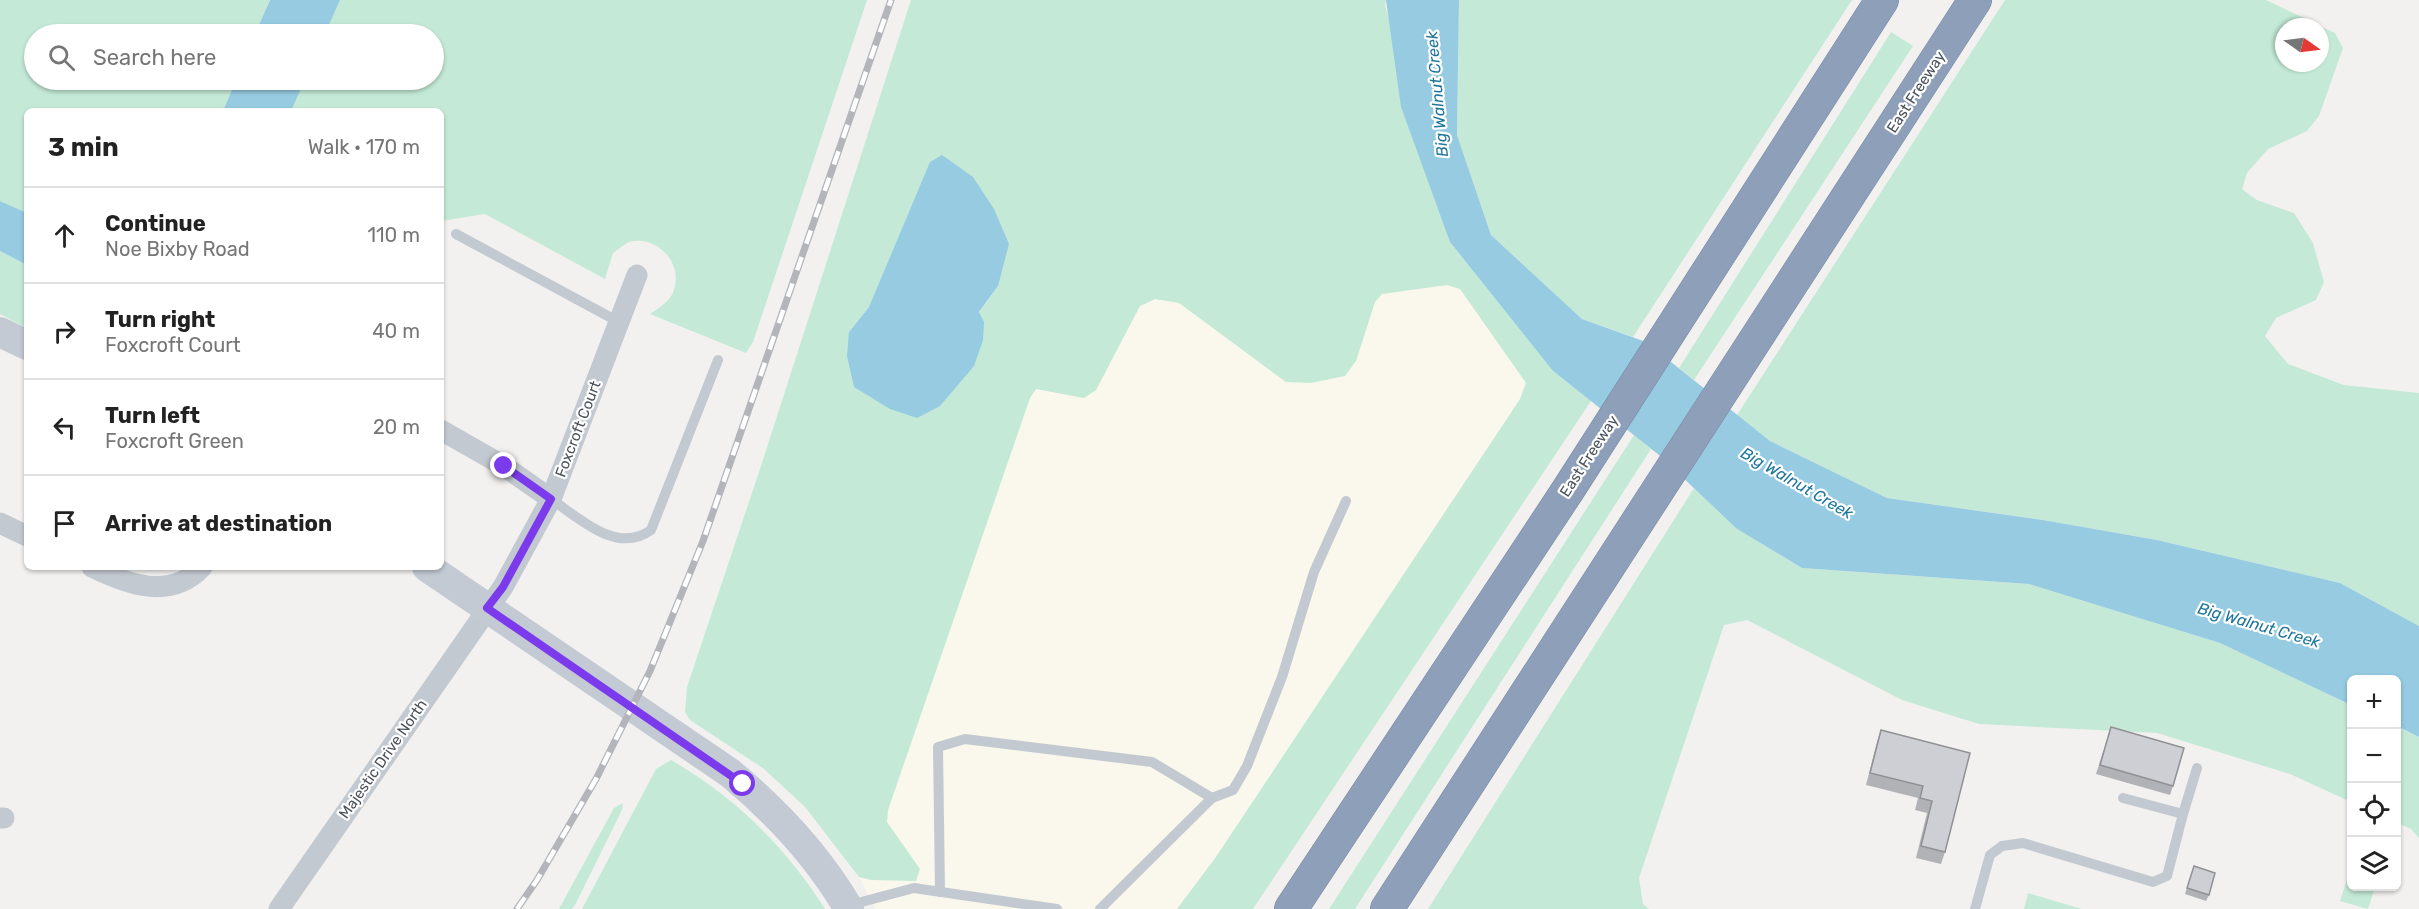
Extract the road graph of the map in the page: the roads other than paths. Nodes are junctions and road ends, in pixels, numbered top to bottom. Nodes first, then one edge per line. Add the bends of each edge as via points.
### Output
1 (1882, 0) edge
2 (1975, 0) edge
3 (456, 234) dead end
4 (637, 275) dead end
5 (619, 322) junction
6 (0, 332) edge
7 (24, 344) edge
8 (718, 360) dead end
9 (444, 432) edge
10 (551, 499) junction
11 (1346, 501) dead end
12 (0, 523) edge
13 (24, 535) edge
14 (99, 570) edge
15 (197, 570) edge
16 (431, 570) edge
17 (487, 608) junction
18 (2197, 768) dead end
19 (1212, 798) junction
20 (2123, 798) dead end
21 (2183, 814) junction
22 (940, 892) junction
23 (848, 907) edge
24 (279, 909) edge
25 (1057, 909) edge
26 (1100, 909) edge
27 (1291, 909) edge
28 (1387, 909) edge
29 (1975, 909) edge

1 - 27 highway, East Freeway via 1568,490
2 - 28 highway, East Freeway
3 - 5 lane
4 - 5 street, Foxcroft Court
5 - 10 street, Foxcroft Court
6 - 7 street
8 - 10 lane via 651,530 641,538 627,540 602,534
9 - 10 street
10 - 17 street, Foxcroft Court via 503,587
11 - 19 lane via 1314,572 1282,677 1247,766 1233,790
12 - 13 street
14 - 15 street via 138,586 154,587 171,585
16 - 17 street
17 - 23 street via 730,773 800,840
17 - 24 street, Majestic Drive North
18 - 21 lane
19 - 22 lane via 1152,762 965,739 938,747
19 - 26 lane
20 - 21 lane
21 - 29 lane via 2168,876 2153,882 2023,843 2002,846 1990,855
22 - 23 lane via 914,888
22 - 25 lane

